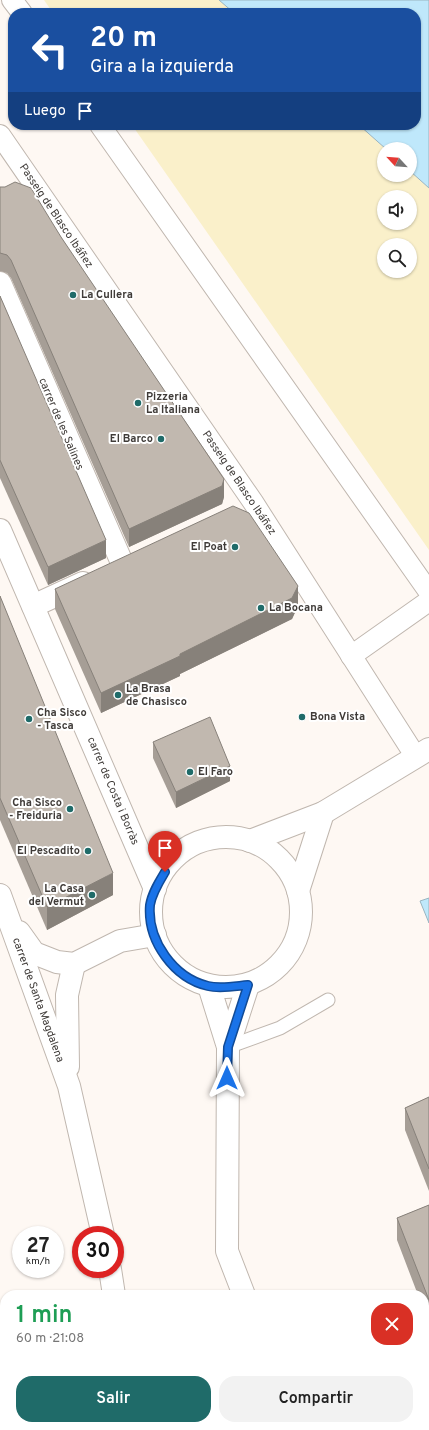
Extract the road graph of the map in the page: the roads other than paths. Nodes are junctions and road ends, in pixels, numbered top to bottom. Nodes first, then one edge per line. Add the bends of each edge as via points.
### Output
1 (12, 0) edge
2 (18, 8) edge
3 (104, 130) edge
4 (0, 135) edge
5 (0, 283) edge
6 (253, 502) junction
7 (234, 512) edge
8 (2, 538) edge
9 (144, 555) edge
10 (123, 565) junction
11 (429, 592) edge
12 (429, 602) edge
13 (33, 606) junction
14 (351, 656) junction
15 (423, 753) edge
16 (323, 813) junction
17 (250, 841) junction
18 (155, 889) junction
19 (298, 891) junction
20 (4, 905) edge
21 (155, 935) junction
22 (74, 964) junction
23 (248, 985) junction
24 (208, 986) junction
25 (328, 1000) dead end
26 (228, 1047) junction
27 (69, 1086) junction
28 (101, 1226) edge
29 (242, 1290) edge

1 - 2 street
3 - 11 street
4 - 6 street, Passeig de Blasco Ibáñez via 24,184
5 - 10 street, carrer de les Salines
6 - 7 street
6 - 14 street, Passeig de Blasco Ibáñez
8 - 13 street, carrer de Costa i Borràs
9 - 10 street
10 - 13 street
12 - 14 street
13 - 18 street, carrer de Costa i Borràs
14 - 15 street, Passeig de Blasco Ibáñez
15 - 16 street
16 - 17 street
16 - 19 street
17 - 18 street via 224,837 198,842 176,856
17 - 19 street via 278,858 293,878
18 - 21 street via 150,904 150,917
19 - 23 street via 301,911 296,941 281,964
20 - 22 street, carrer de Santa Magdalena via 34,953 57,962
20 - 27 street, carrer de Santa Magdalena
21 - 22 street via 120,941
21 - 24 street via 166,958 185,976
22 - 27 street, carrer de Santa Magdalena via 67,995
23 - 24 street
23 - 26 street
24 - 26 street
25 - 26 lane via 280,1028
26 - 29 street via 227,1250
27 - 28 street, carrer de Santa Magdalena

